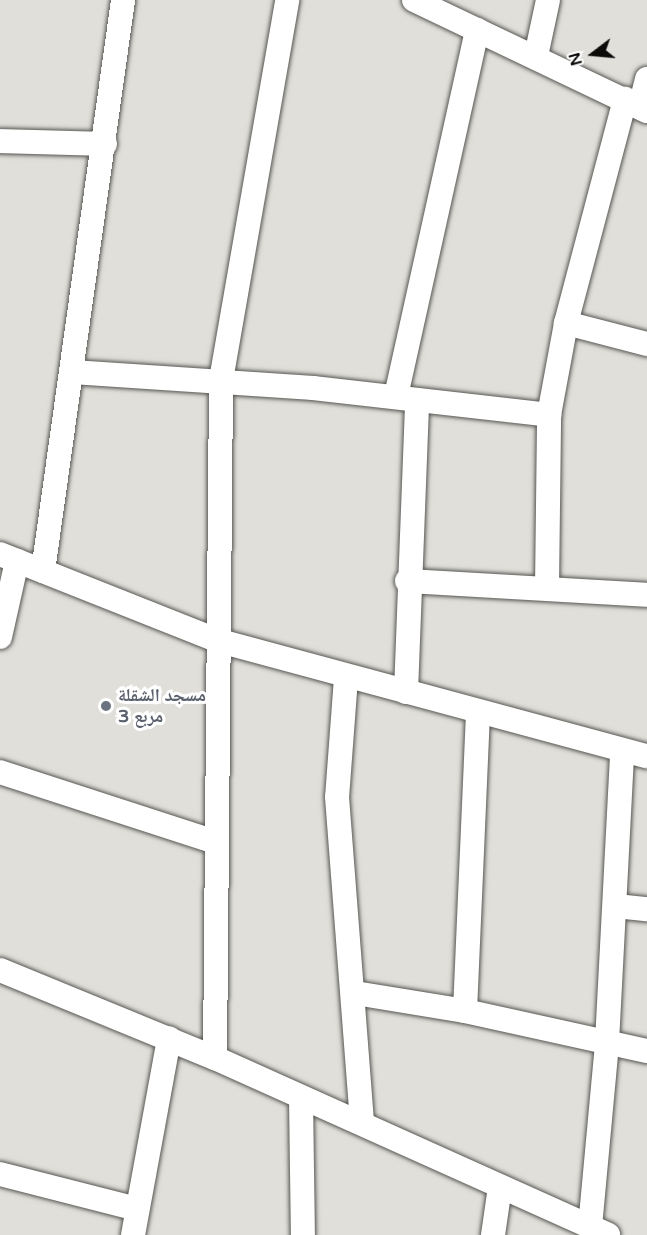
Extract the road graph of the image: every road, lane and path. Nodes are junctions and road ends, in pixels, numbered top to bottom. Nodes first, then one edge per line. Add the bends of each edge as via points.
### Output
1 (123, 0) edge
2 (287, 0) edge
3 (414, 0) edge
4 (548, 0) edge
5 (477, 30) junction
6 (536, 56) junction
7 (647, 79) edge
8 (638, 106) edge
9 (0, 141) edge
10 (105, 144) junction
11 (566, 323) junction
12 (647, 344) edge
13 (72, 372) junction
14 (221, 380) junction
15 (407, 398) junction
16 (549, 415) junction
17 (8, 558) edge
18 (43, 571) junction
19 (407, 581) junction
20 (547, 588) junction
21 (647, 595) edge
22 (0, 637) edge
23 (216, 640) junction
24 (346, 678) junction
25 (406, 692) junction
26 (478, 713) junction
27 (622, 751) junction
28 (647, 756) edge
29 (0, 772) edge
30 (216, 842) junction
31 (616, 906) junction
32 (647, 909) edge
33 (0, 970) edge
34 (355, 993) junction
35 (465, 1011) junction
36 (169, 1038) junction
37 (607, 1042) junction
38 (647, 1052) edge
39 (215, 1058) junction
40 (301, 1098) junction
41 (362, 1123) junction
42 (0, 1174) edge
43 (500, 1187) junction
44 (137, 1209) junction
45 (599, 1231) edge
46 (133, 1235) edge
47 (303, 1235) edge
48 (494, 1235) edge

1 - 10 street
2 - 14 street
3 - 5 street
4 - 6 street
5 - 6 street
5 - 15 street
6 - 8 street
7 - 8 street
8 - 11 street
9 - 10 street
10 - 13 street
11 - 12 street
11 - 16 street
13 - 14 street
13 - 18 street
14 - 15 street
14 - 23 street
15 - 16 street
15 - 19 street
16 - 20 street
17 - 18 street
17 - 22 street
18 - 23 street
19 - 20 street
19 - 25 street
20 - 21 street
23 - 24 street
23 - 30 street
24 - 25 street
24 - 34 street via 337,797
25 - 26 street
26 - 27 street
26 - 35 street
27 - 28 street
27 - 31 street
29 - 30 street
30 - 39 street
31 - 32 street
31 - 37 street
33 - 36 street
34 - 35 street
34 - 41 street
35 - 37 street
36 - 39 street
36 - 44 street
37 - 38 street
37 - 45 street
39 - 40 street
40 - 41 street
40 - 47 street
41 - 43 street
42 - 44 street
43 - 45 street
43 - 48 street
44 - 46 street

